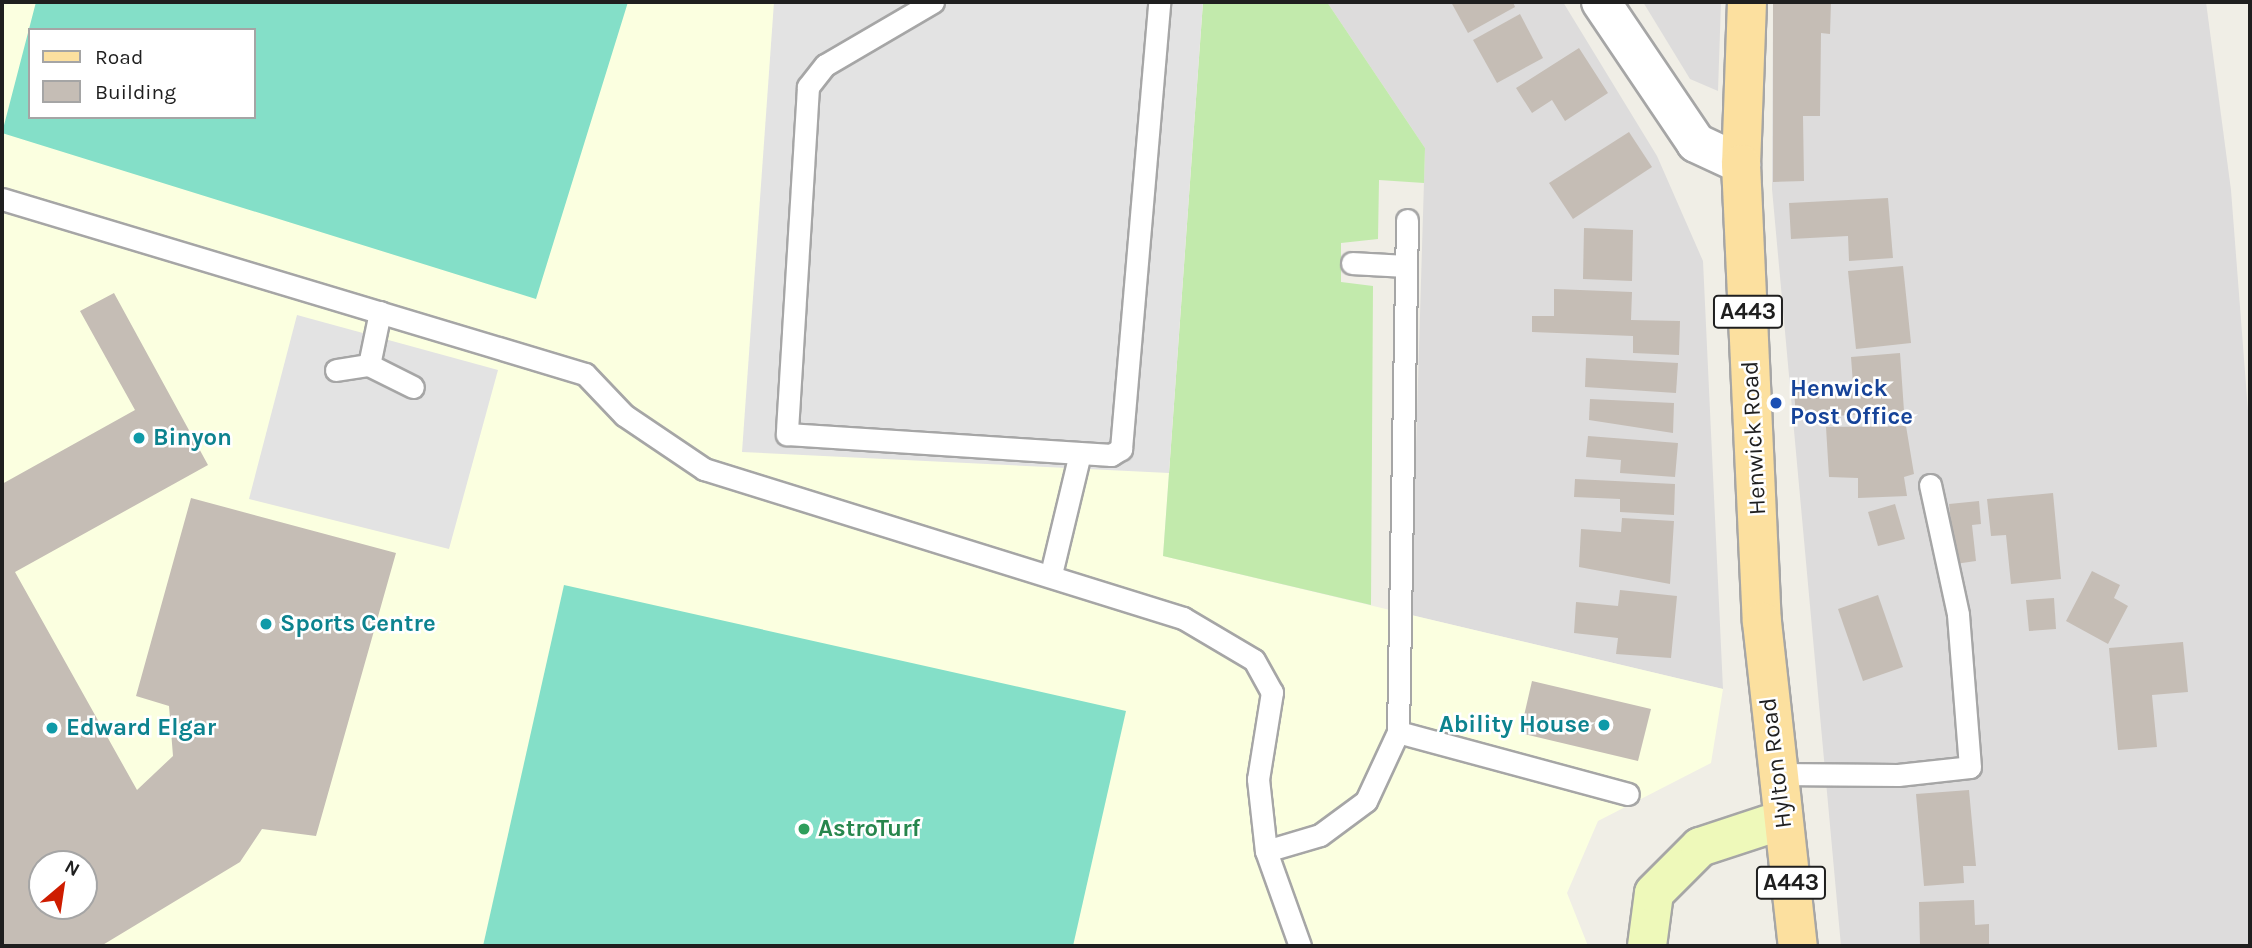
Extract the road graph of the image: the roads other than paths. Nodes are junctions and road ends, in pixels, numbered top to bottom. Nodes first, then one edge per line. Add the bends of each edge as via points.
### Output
1 (933, 2) edge
2 (1159, 2) edge
3 (1601, 2) edge
4 (1746, 2) edge
5 (1741, 164) junction
6 (2, 199) edge
7 (1407, 220) dead end
8 (1352, 263) dead end
9 (1405, 266) junction
10 (380, 312) junction
11 (369, 365) junction
12 (336, 370) dead end
13 (413, 387) dead end
14 (1080, 453) junction
15 (1930, 485) dead end
16 (1051, 574) junction
17 (1762, 622) joint
18 (1398, 732) junction
19 (1775, 774) junction
20 (1628, 794) dead end
21 (1782, 820) junction
22 (1266, 851) junction
23 (1300, 946) edge
24 (1647, 946) edge
25 (1798, 946) edge

1 - 14 lane via 825,65 808,87 787,433
2 - 14 lane via 1127,432 1111,455
3 - 5 street via 1696,143
4 - 5 main road, Henwick Road / A443
5 - 17 main road, Henwick Road / A443
6 - 10 lane
7 - 9 lane
8 - 9 lane
9 - 18 lane
10 - 11 lane
10 - 16 lane via 585,374 624,415 704,469
11 - 12 lane
11 - 13 lane via 378,375
14 - 16 lane
15 - 19 lane via 1958,614 1970,767 1898,775
16 - 22 lane via 1183,618 1254,660 1272,692 1258,779
17 - 19 main road, Hylton Road / A443
18 - 20 lane
18 - 22 lane via 1366,801 1320,835
19 - 21 main road, Hylton Road / A443
21 - 24 main road via 1700,847 1654,893
21 - 25 main road, Hylton Road / A443
22 - 23 lane

